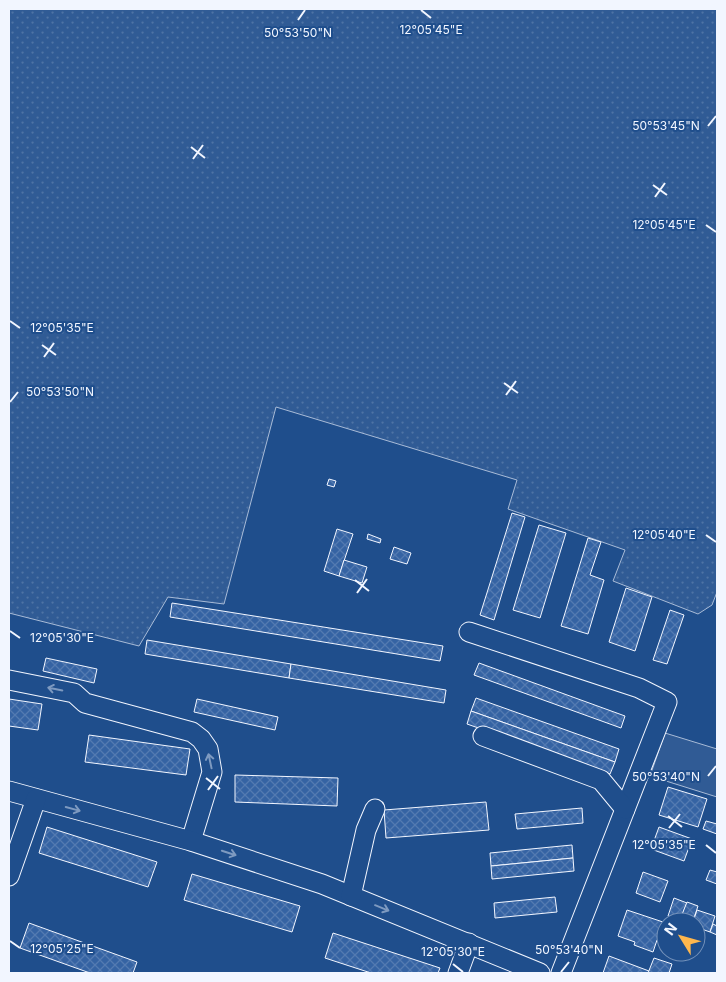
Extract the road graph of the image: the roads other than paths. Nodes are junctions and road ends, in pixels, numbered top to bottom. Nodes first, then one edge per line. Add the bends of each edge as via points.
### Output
1 (469, 632) dead end
2 (9, 680) edge
3 (483, 736) dead end
4 (9, 791) edge
5 (36, 799) junction
6 (375, 809) dead end
7 (625, 809) junction
8 (191, 841) junction
9 (9, 876) edge
10 (351, 896) junction
11 (469, 943) junction
12 (458, 973) edge
13 (540, 973) edge
14 (561, 973) edge

1 - 7 street via 639,688 667,702
8 -> 2 street via 212,772 208,750 201,739 192,732 85,703 74,693
3 - 7 street via 601,780
4 - 5 street
5 -> 8 street
5 - 9 street
6 - 10 street via 366,830
7 - 14 street
8 -> 10 street
10 -> 11 street
11 - 12 street
11 - 13 street

